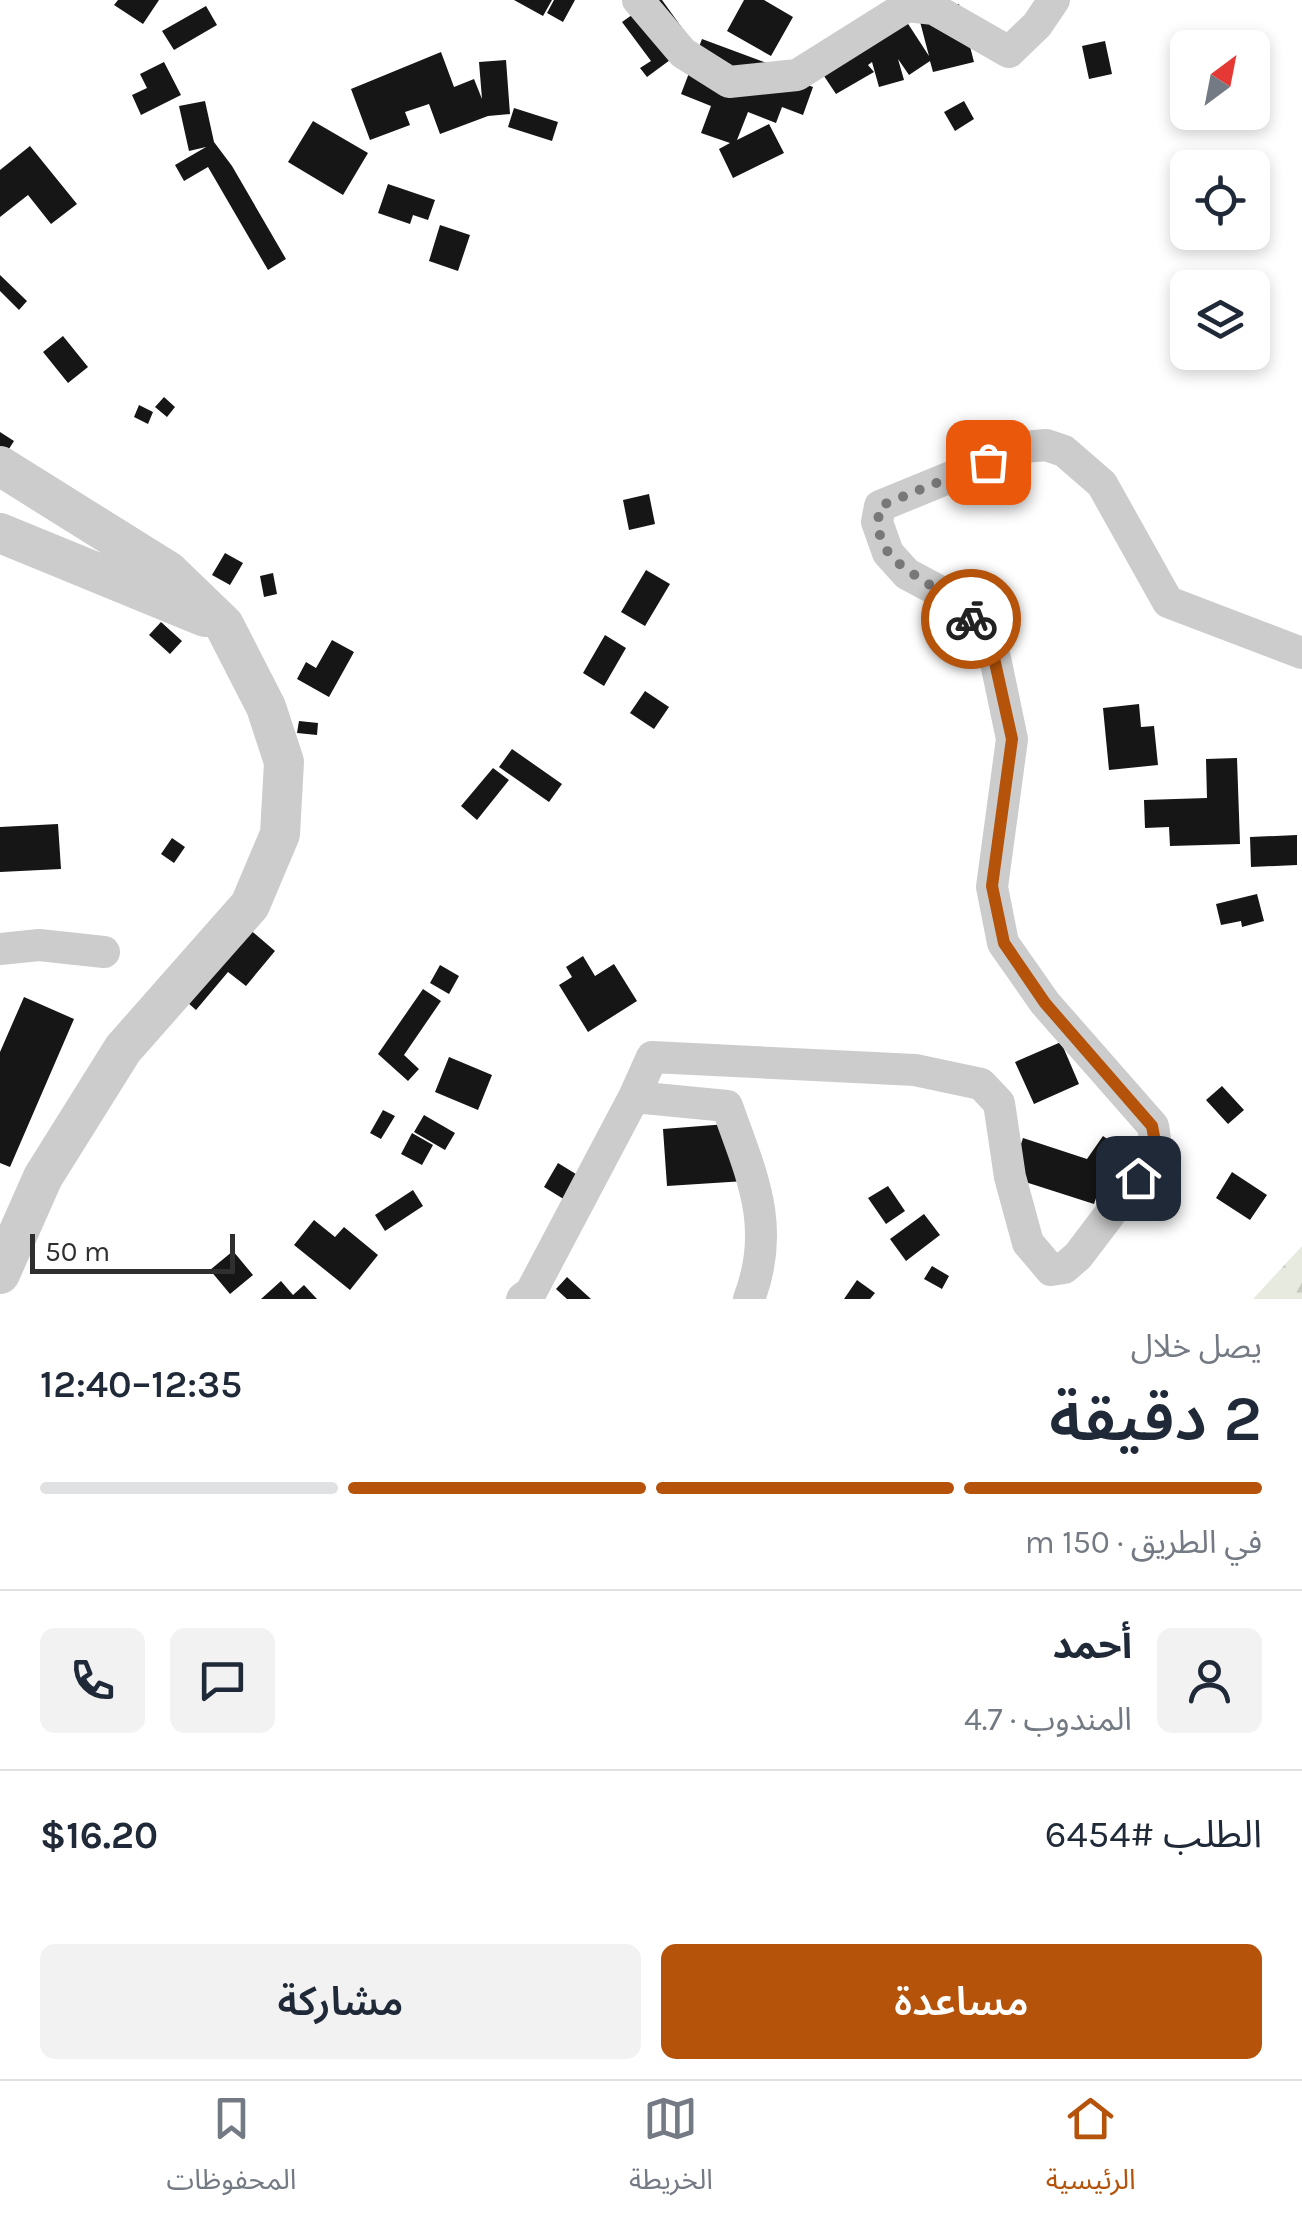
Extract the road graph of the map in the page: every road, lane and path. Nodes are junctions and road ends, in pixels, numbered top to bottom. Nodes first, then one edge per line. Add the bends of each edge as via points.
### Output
1 (638, 0) edge
2 (1054, 0) edge
3 (0, 466) edge
4 (0, 533) edge
5 (224, 625) junction
6 (1302, 653) edge
7 (0, 949) edge
8 (104, 952) dead end
9 (634, 1097) junction
10 (0, 1274) edge
11 (522, 1299) edge
12 (749, 1299) edge

1 - 2 street via 683,53 729,82 797,75 907,6 934,9 1009,52
3 - 5 street via 168,572
4 - 5 street
5 - 10 street via 266,707 284,762 280,834 250,905 124,1049 44,1177
6 - 9 street via 1168,602 1102,484 1064,451 1024,447 880,506 877,522 888,552 975,623 994,658 1012,739 992,886 1004,943 1045,1003 1152,1126 1157,1152 1064,1268 1051,1270 1028,1243 999,1102 981,1084 915,1070 652,1057
7 - 8 street via 39,945
9 - 11 street
9 - 12 street via 727,1106 759,1196 763,1242

